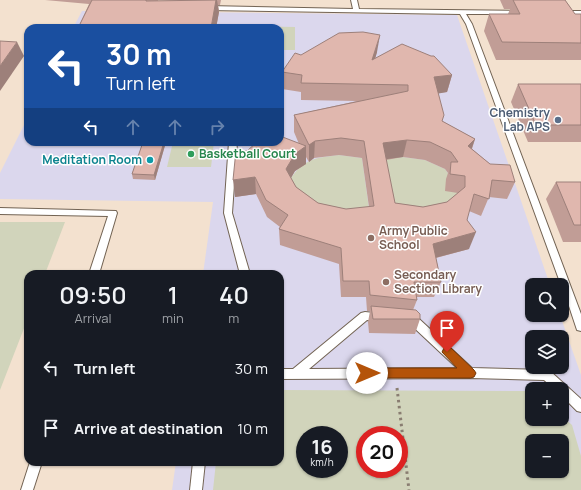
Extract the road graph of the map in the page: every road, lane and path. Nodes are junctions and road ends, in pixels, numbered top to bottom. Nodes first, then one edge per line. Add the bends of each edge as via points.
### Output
1 (354, 0) edge
2 (199, 8) edge
3 (356, 11) junction
4 (462, 12) junction
5 (526, 12) edge
6 (557, 12) edge
7 (581, 13) edge
8 (233, 146) edge
9 (0, 211) edge
10 (95, 270) edge
11 (244, 270) edge
12 (581, 327) edge
13 (296, 373) junction
14 (396, 373) junction
15 (470, 373) junction
16 (284, 374) edge
17 (554, 382) edge
18 (569, 396) edge
19 (581, 407) edge
20 (35, 466) edge
21 (199, 466) edge
22 (27, 490) edge
23 (196, 490) edge
24 (409, 490) edge

1 - 3 lane
2 - 3 lane
3 - 4 lane
4 - 5 lane
4 - 12 lane via 469,24
6 - 7 lane
8 - 11 lane via 228,213
9 - 10 lane via 113,213
13 - 14 lane
13 - 15 lane via 365,316 413,320
13 - 16 lane
14 - 15 lane
14 - 24 path
15 - 17 lane via 546,375
18 - 19 lane
20 - 22 lane
21 - 23 lane

